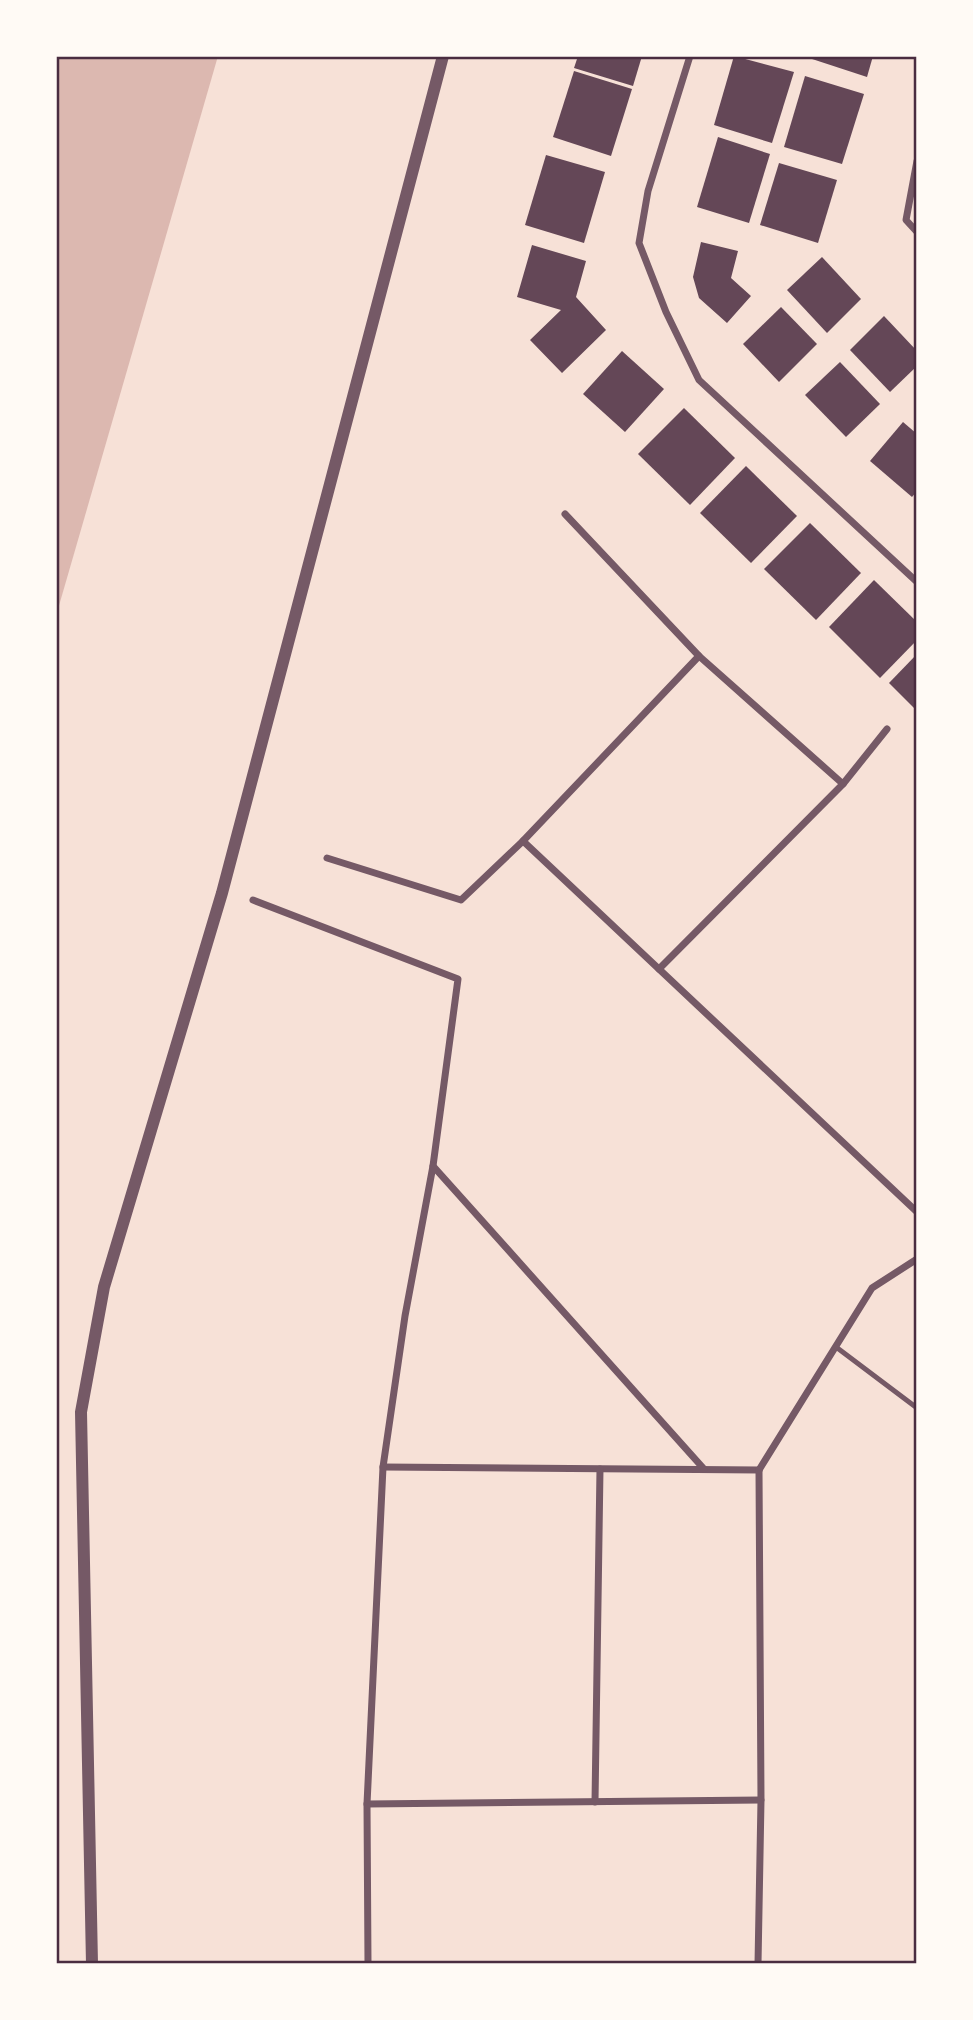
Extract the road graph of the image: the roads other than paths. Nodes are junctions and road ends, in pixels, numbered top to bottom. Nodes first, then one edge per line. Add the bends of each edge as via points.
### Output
1 (443, 56) edge
2 (690, 56) edge
3 (917, 161) edge
4 (917, 232) edge
5 (565, 514) dead end
6 (915, 577) edge
7 (699, 656) junction
8 (887, 729) dead end
9 (843, 784) junction
10 (523, 841) junction
11 (327, 858) dead end
12 (253, 900) dead end
13 (659, 969) junction
14 (433, 1166) junction
15 (917, 1212) edge
16 (917, 1259) edge
17 (836, 1347) junction
18 (917, 1408) edge
19 (383, 1467) junction
20 (600, 1469) junction
21 (704, 1469) junction
22 (759, 1470) junction
23 (761, 1800) junction
24 (595, 1802) junction
25 (367, 1804) junction
26 (92, 1964) edge
27 (368, 1964) edge
28 (758, 1964) edge

1 - 26 street via 222,893 104,1287 81,1412
2 - 6 street via 648,191 639,243 666,312 699,380
3 - 4 street via 906,220
5 - 7 street
7 - 9 street
7 - 10 street
8 - 9 street
9 - 13 street
10 - 11 street via 461,900
10 - 13 street
12 - 14 street via 458,979
13 - 15 street
14 - 19 street
14 - 21 street
16 - 17 street via 872,1289
17 - 18 lane
17 - 22 street
19 - 20 street
19 - 25 street
20 - 21 street
20 - 24 street
21 - 22 street
22 - 23 street
23 - 24 street
23 - 28 street
24 - 25 street
25 - 27 street

